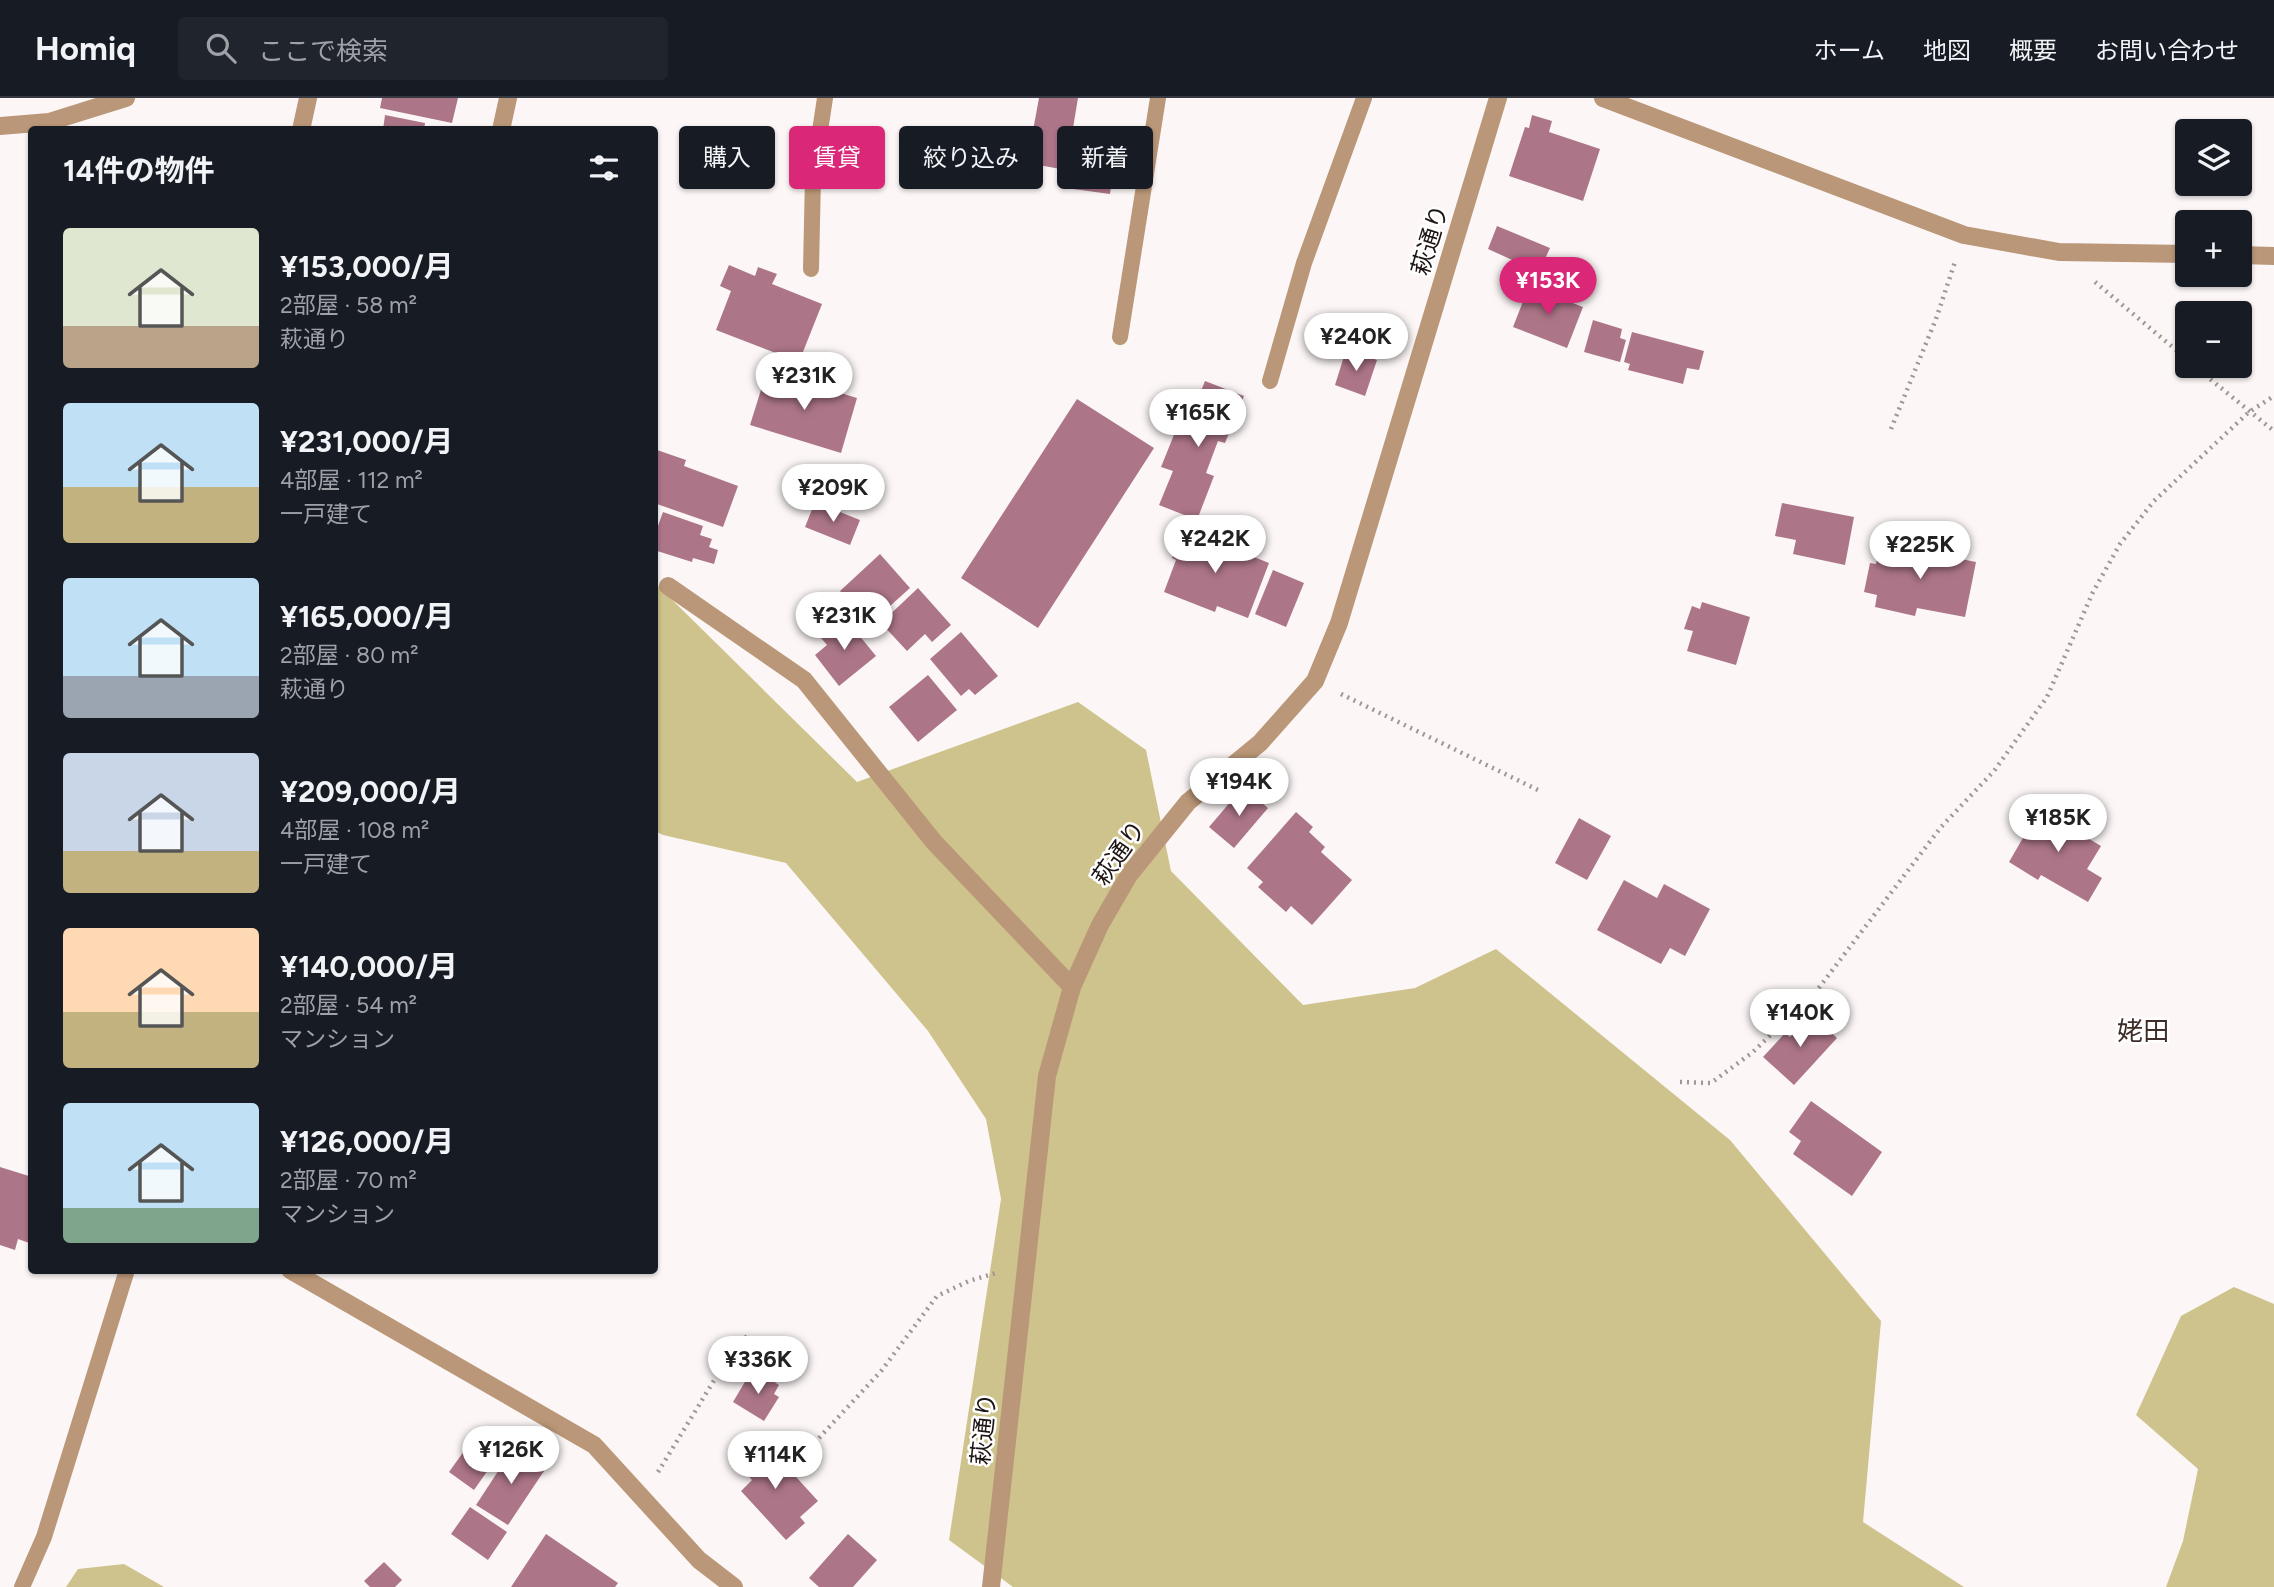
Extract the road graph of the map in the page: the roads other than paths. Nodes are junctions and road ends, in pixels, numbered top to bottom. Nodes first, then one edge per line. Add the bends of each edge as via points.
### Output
1 (126, 98) edge
2 (308, 98) edge
3 (508, 98) edge
4 (825, 98) edge
5 (1158, 98) edge
6 (1364, 98) edge
7 (1498, 98) edge
8 (1603, 98) edge
9 (0, 126) edge
10 (302, 126) edge
11 (502, 126) edge
12 (2175, 254) edge
13 (2252, 255) edge
14 (2274, 256) edge
15 (811, 268) dead end
16 (1120, 337) dead end
17 (1270, 382) dead end
18 (668, 586) dead end
19 (1072, 986) junction
20 (126, 1274) edge
21 (297, 1274) edge
22 (22, 1587) edge
23 (734, 1587) edge
24 (991, 1587) edge

1 - 9 street via 49,122
2 - 10 street
3 - 11 street
4 - 15 lane via 813,177
5 - 16 lane
6 - 17 lane via 1304,263
7 - 19 street, 萩通り via 1339,623 1315,681 1260,743 1188,802 1129,875
8 - 12 street via 1964,235 2059,252
13 - 14 street
18 - 19 street via 804,680 934,842
19 - 24 street, 萩通り via 1047,1076
20 - 22 lane via 44,1537
21 - 23 street via 594,1446 699,1560

